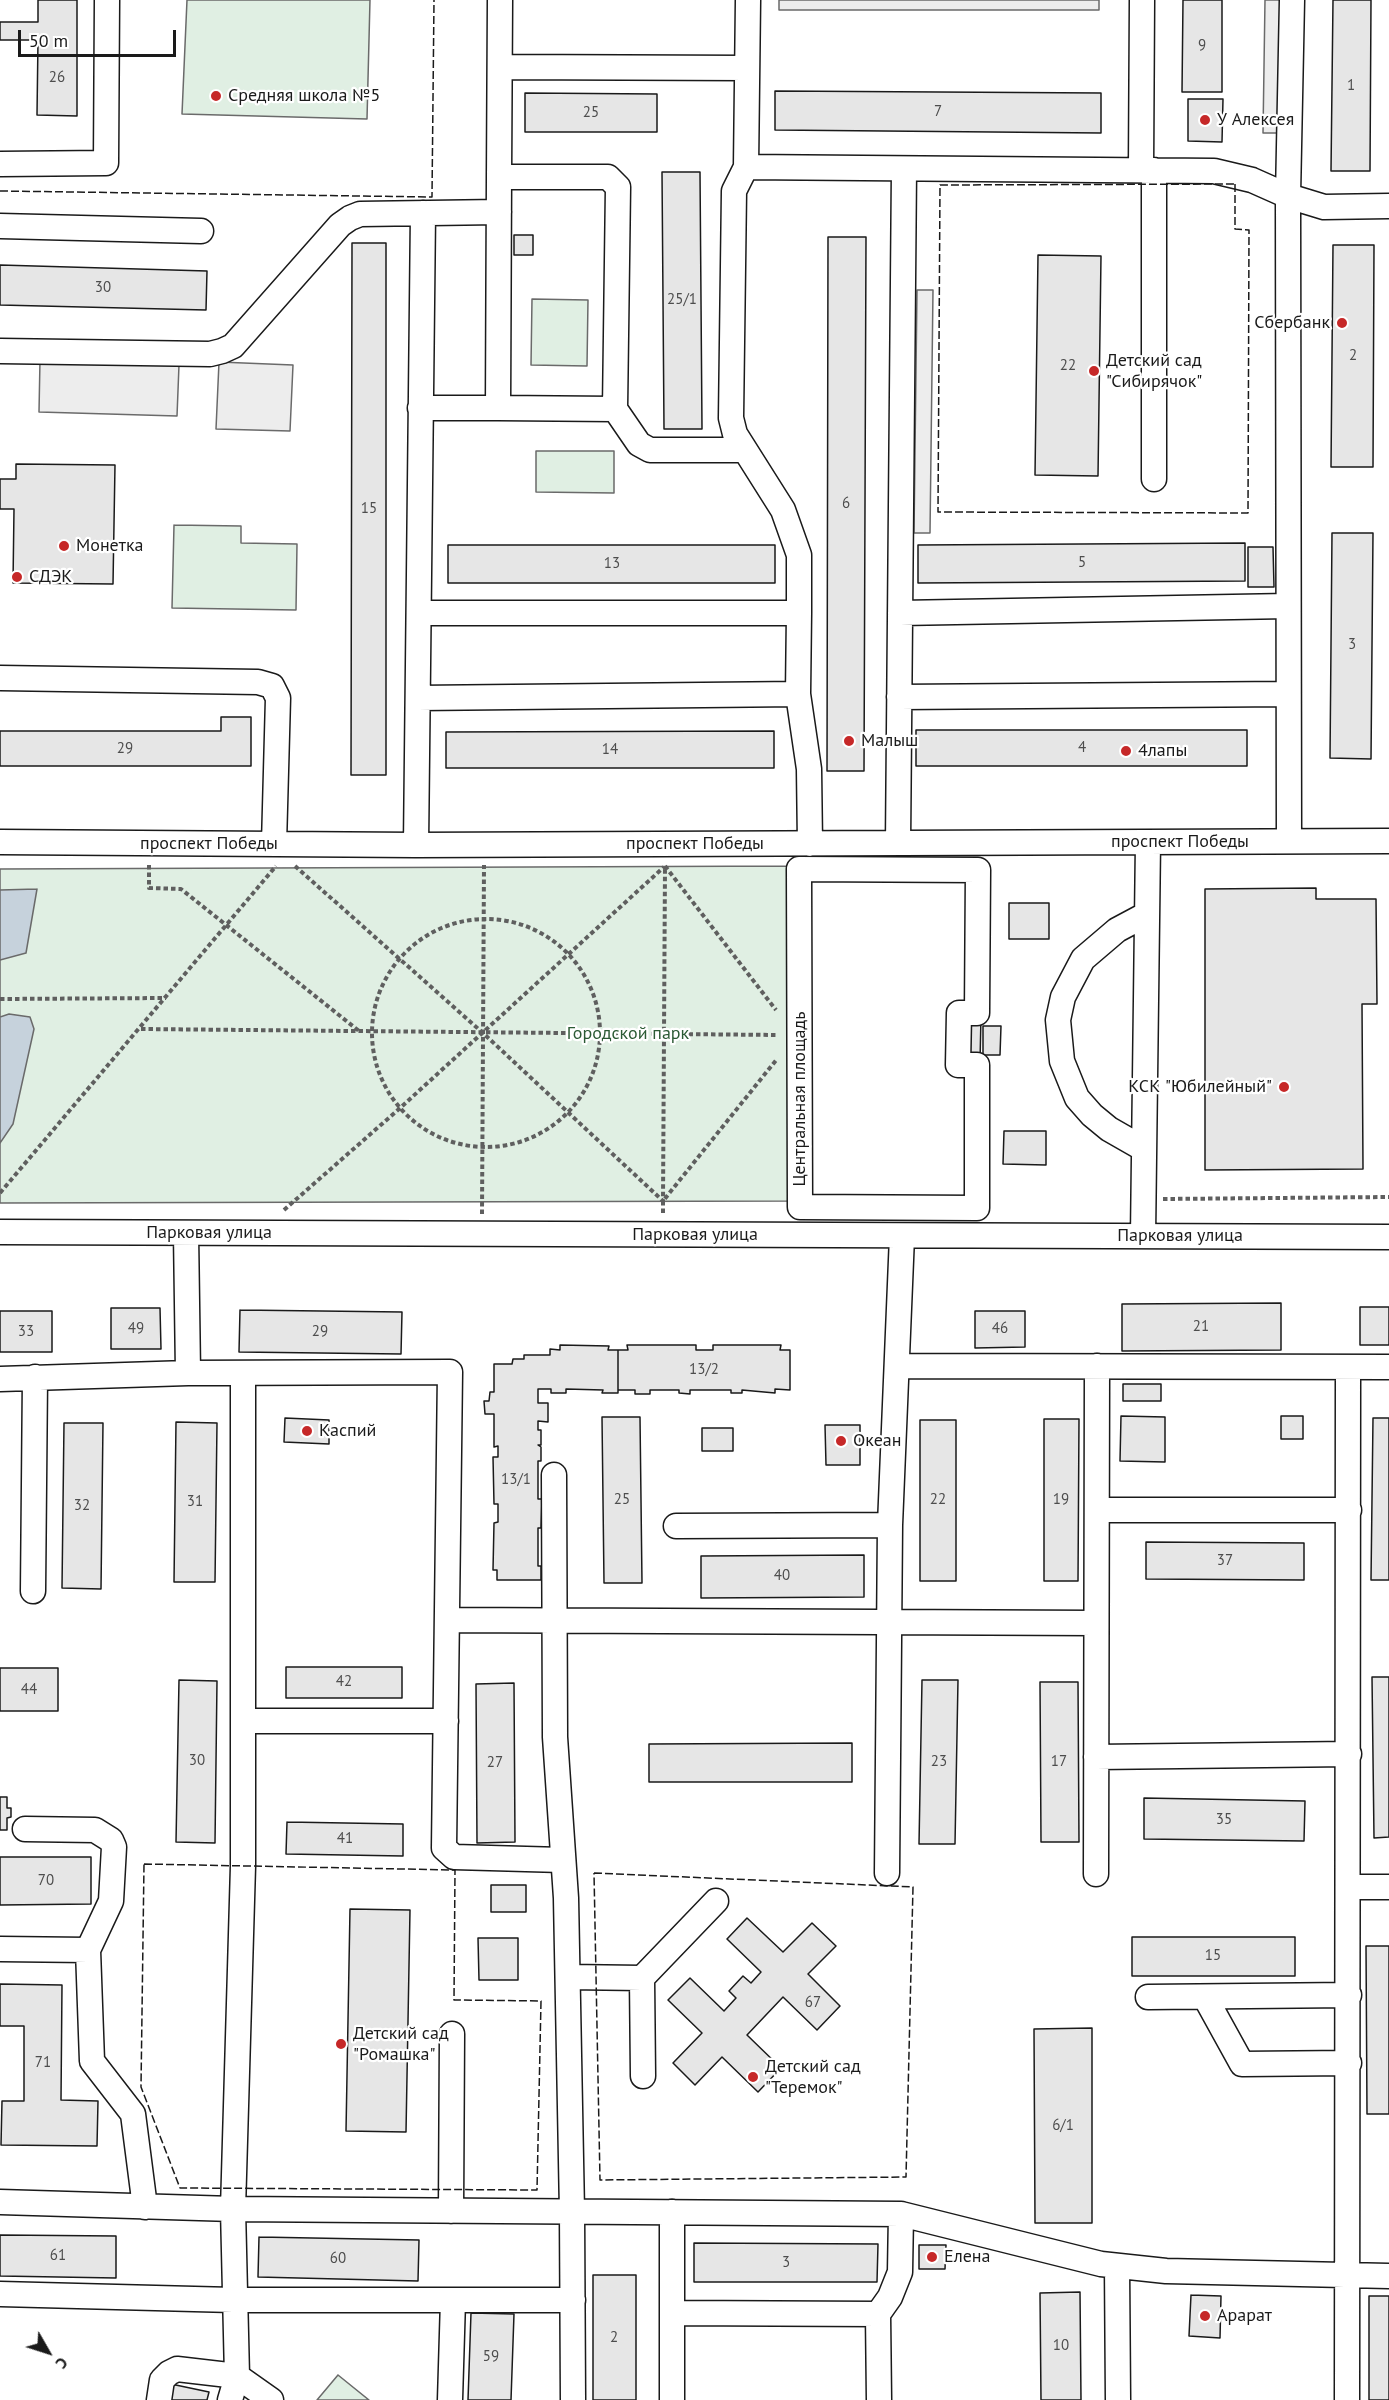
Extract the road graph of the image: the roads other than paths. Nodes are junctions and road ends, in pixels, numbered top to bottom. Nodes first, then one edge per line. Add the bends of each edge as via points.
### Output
1 (107, 0) edge
2 (500, 0) edge
3 (748, 0) edge
4 (1142, 0) edge
5 (1292, 0) edge
6 (500, 67) junction
7 (747, 68) junction
8 (0, 164) edge
9 (746, 167) junction
10 (904, 169) junction
11 (1148, 170) junction
12 (499, 177) junction
13 (1288, 196) junction
14 (1389, 206) edge
15 (499, 212) junction
16 (423, 213) junction
17 (0, 226) edge
18 (201, 231) dead end
19 (0, 351) edge
20 (420, 408) junction
21 (498, 408) junction
22 (615, 409) junction
23 (745, 450) junction
24 (1154, 479) dead end
25 (1288, 606) junction
26 (419, 613) junction
27 (799, 613) junction
28 (900, 613) junction
29 (0, 678) edge
30 (798, 694) junction
31 (1287, 694) junction
32 (899, 697) junction
33 (418, 698) junction
34 (1289, 841) junction
35 (1389, 841) edge
36 (0, 842) edge
37 (1148, 842) junction
38 (898, 843) junction
39 (810, 844) junction
40 (416, 845) junction
41 (281, 855) junction
42 (978, 870) joint
43 (1147, 914) junction
44 (1144, 1149) junction
45 (0, 1232) edge
46 (186, 1233) junction
47 (902, 1236) junction
48 (1143, 1236) junction
49 (1389, 1237) edge
50 (898, 1366) junction
51 (1097, 1366) junction
52 (1389, 1367) edge
53 (1348, 1368) junction
54 (188, 1373) junction
55 (243, 1373) junction
56 (35, 1377) junction
57 (0, 1379) edge
58 (554, 1475) dead end
59 (1097, 1510) junction
60 (1349, 1510) junction
61 (890, 1525) junction
62 (676, 1526) dead end
63 (33, 1591) dead end
64 (447, 1620) junction
65 (554, 1621) junction
66 (889, 1622) junction
67 (1096, 1623) junction
68 (446, 1720) junction
69 (243, 1721) junction
70 (1349, 1754) junction
71 (1096, 1757) junction
72 (25, 1829) dead end
73 (562, 1860) junction
74 (887, 1874) dead end
75 (1096, 1874) dead end
76 (1349, 1887) junction
77 (1389, 1887) edge
78 (716, 1901) dead end
79 (0, 1949) edge
80 (88, 1950) junction
81 (568, 1977) junction
82 (642, 1978) junction
83 (1349, 1995) junction
84 (1205, 1996) junction
85 (1148, 1997) dead end
86 (452, 2034) dead end
87 (1348, 2063) junction
88 (644, 2076) dead end
89 (0, 2202) edge
90 (145, 2206) junction
91 (233, 2209) junction
92 (451, 2211) junction
93 (572, 2212) junction
94 (672, 2212) junction
95 (902, 2214) junction
96 (1117, 2266) junction
97 (1348, 2275) junction
98 (1389, 2276) edge
99 (0, 2294) edge
100 (233, 2300) junction
101 (453, 2300) junction
102 (573, 2300) junction
103 (672, 2313) junction
104 (878, 2314) junction
105 (237, 2376) junction
106 (268, 2399) edge
107 (159, 2400) edge
108 (230, 2400) edge
109 (450, 2400) edge
110 (573, 2400) edge
111 (672, 2400) edge
112 (879, 2400) edge
113 (1118, 2400) edge
114 (1347, 2400) edge

1 - 8 street via 106,164
2 - 6 street
3 - 7 street
4 - 11 street
5 - 13 street
6 - 7 street
6 - 12 street
7 - 9 street
9 - 10 street
9 - 23 street via 734,191 731,418
10 - 11 street
10 - 28 street
11 - 13 street via 1234,174
11 - 24 street
12 - 15 street
12 - 22 street via 608,177 618,188
13 - 14 street via 1324,207
13 - 25 street
15 - 16 street
15 - 21 street
16 - 19 street via 360,214 350,218 233,346 222,351
16 - 20 street
17 - 18 street
20 - 21 street
20 - 26 street
21 - 22 street
22 - 23 street via 639,444 650,450
23 - 27 street via 783,510 799,555
25 - 28 street
25 - 31 street
26 - 27 street
26 - 33 street
27 - 30 street
28 - 32 street
29 - 41 street via 258,682 272,686 278,698
30 - 33 street
30 - 39 street via 809,769
31 - 32 street
31 - 34 street
32 - 38 street
33 - 40 street
34 - 35 street, проспект Победы
34 - 37 street, проспект Победы
36 - 41 street, проспект Победы
37 - 38 street, проспект Победы
37 - 43 street
38 - 39 street, проспект Победы
39 - 40 street, проспект Победы
40 - 41 street, проспект Победы
42 - 42 street, Центральная площадь via 799,869 800,1207 977,1208 977,1065 958,1065 959,1013 977,1013
43 - 44 street
43 - 44 street via 1117,930 1083,959 1063,997 1058,1020 1062,1061 1077,1098 1109,1129
44 - 48 street
45 - 46 street, Парковая улица
46 - 47 street, Парковая улица
46 - 54 street
47 - 48 street, Парковая улица
47 - 50 street
48 - 49 street, Парковая улица
50 - 51 street
50 - 61 street
51 - 53 street
51 - 59 street
52 - 53 street
53 - 60 street
54 - 55 street
54 - 56 street
55 - 64 street via 450,1372
55 - 69 street
56 - 57 street
56 - 63 street
58 - 65 street
59 - 60 street
59 - 67 street
60 - 70 street
61 - 62 street
61 - 66 street
64 - 65 street
64 - 68 street
65 - 66 street
65 - 73 street
66 - 67 street
66 - 74 street
67 - 71 street
68 - 69 street
68 - 73 street via 444,1848 454,1857
69 - 91 street
70 - 71 street
70 - 76 street
71 - 75 street
72 - 80 street via 95,1830 111,1840 111,1901
73 - 81 street
76 - 77 street
76 - 83 street
78 - 82 street
79 - 80 street
80 - 90 street via 92,2061 133,2114
81 - 82 street
81 - 93 street
82 - 88 street
83 - 84 street
83 - 87 street
84 - 85 street
84 - 87 street via 1242,2064
86 - 92 street
87 - 97 street
89 - 90 street
90 - 91 street
91 - 92 street
91 - 100 street
92 - 93 street
93 - 94 street
93 - 102 street
94 - 95 street
94 - 103 street
95 - 96 street
95 - 104 street via 900,2271
96 - 97 street via 1166,2271
96 - 113 street
97 - 98 street
97 - 114 street
99 - 100 street
100 - 101 street
100 - 105 street
101 - 102 street
101 - 109 street
102 - 110 street
103 - 104 street
103 - 111 street
104 - 112 street
105 - 106 street
105 - 107 street via 177,2369 162,2380
105 - 108 street

